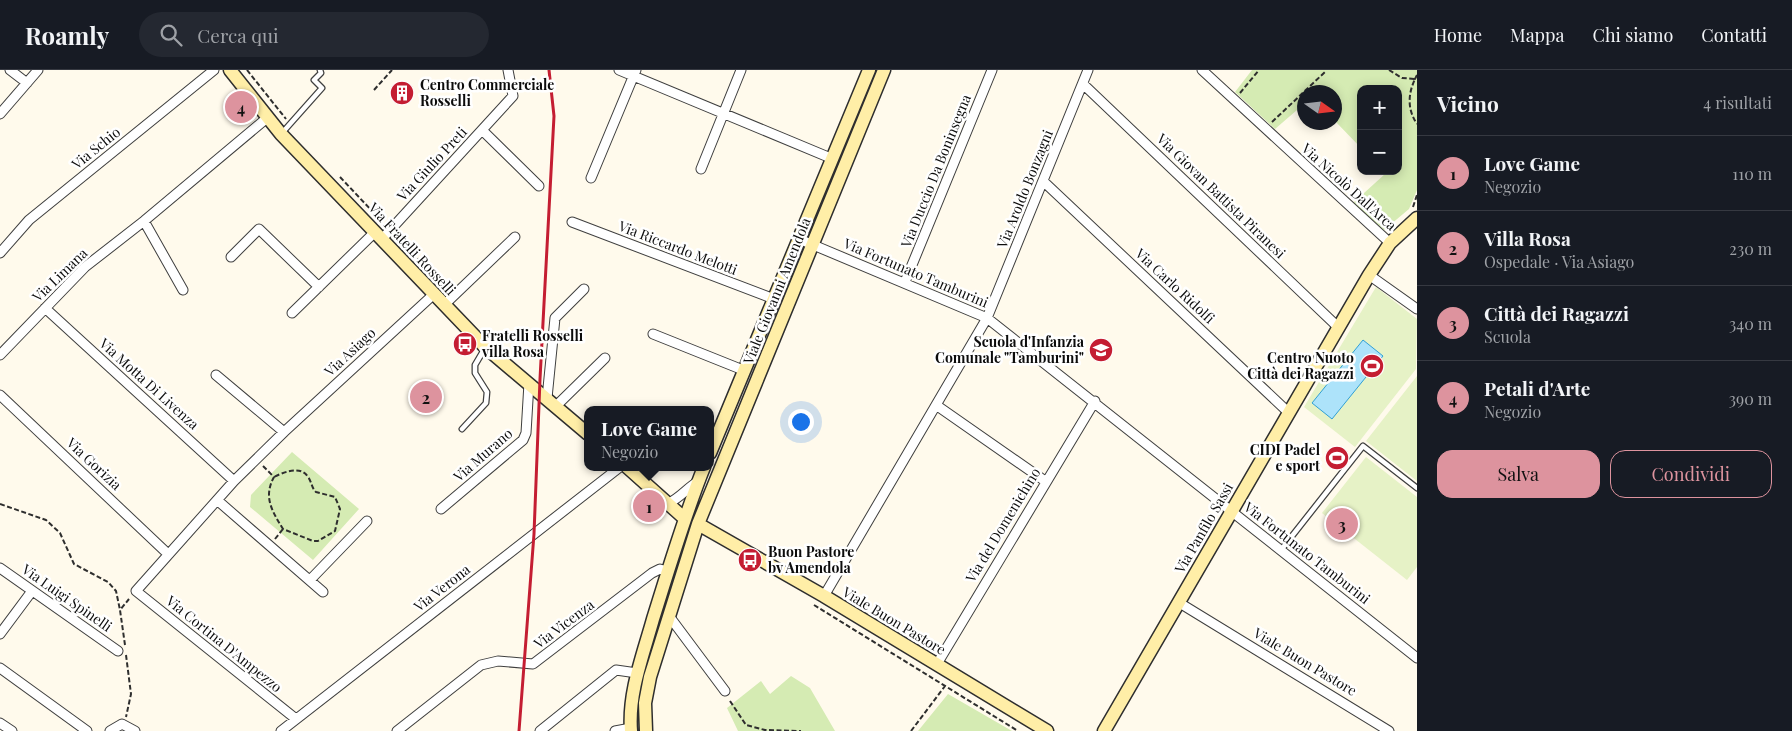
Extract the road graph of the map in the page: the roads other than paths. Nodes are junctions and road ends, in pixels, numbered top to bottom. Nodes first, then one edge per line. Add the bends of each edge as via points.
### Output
1 (10, 70) edge
2 (38, 70) edge
3 (214, 70) edge
4 (230, 70) edge
5 (320, 70) edge
6 (508, 70) edge
7 (618, 70) edge
8 (742, 70) edge
9 (869, 70) edge
10 (884, 70) edge
11 (992, 70) edge
12 (1088, 70) edge
13 (1202, 70) edge
14 (635, 73) edge
15 (26, 83) junction
16 (1083, 84) junction
17 (0, 114) edge
18 (723, 114) junction
19 (267, 118) junction
20 (286, 130) junction
21 (482, 130) junction
22 (833, 159) junction
23 (701, 169) dead end
24 (591, 178) dead end
25 (1043, 181) junction
26 (539, 186) dead end
27 (1417, 218) edge
28 (144, 221) junction
29 (572, 222) dead end
30 (382, 233) junction
31 (515, 237) dead end
32 (799, 239) junction
33 (1390, 243) junction
34 (813, 245) junction
35 (0, 253) edge
36 (231, 257) dead end
37 (1370, 275) junction
38 (905, 282) junction
39 (319, 287) junction
40 (437, 288) junction
41 (584, 289) dead end
42 (183, 290) dead end
43 (774, 298) junction
44 (444, 305) junction
45 (44, 308) junction
46 (1417, 309) edge
47 (292, 313) dead end
48 (988, 318) junction
49 (1339, 328) junction
50 (653, 334) dead end
51 (485, 347) junction
52 (0, 355) edge
53 (605, 358) dead end
54 (744, 370) junction
55 (216, 375) dead end
56 (529, 384) junction
57 (0, 395) edge
58 (1094, 401) junction
59 (551, 402) junction
60 (936, 405) junction
61 (1288, 412) junction
62 (462, 429) dead end
63 (584, 431) edge
64 (284, 432) junction
65 (714, 443) edge
66 (615, 471) edge
67 (632, 471) edge
68 (702, 471) edge
69 (699, 480) junction
70 (234, 481) junction
71 (1045, 481) junction
72 (1417, 488) edge
73 (217, 500) junction
74 (669, 503) junction
75 (441, 509) dead end
76 (1231, 511) junction
77 (684, 518) junction
78 (366, 521) dead end
79 (698, 524) junction
80 (1282, 550) junction
81 (168, 554) junction
82 (0, 568) edge
83 (668, 571) junction
84 (310, 580) junction
85 (32, 591) junction
86 (136, 591) joint
87 (323, 592) dead end
88 (824, 596) junction
89 (1178, 602) junction
90 (669, 616) junction
91 (0, 634) edge
92 (118, 651) dead end
93 (1415, 653) edge
94 (937, 664) junction
95 (0, 668) edge
96 (637, 673) junction
97 (650, 677) junction
98 (725, 690) road end
99 (296, 719) junction
100 (0, 722) edge
101 (631, 729) edge
102 (646, 729) edge
103 (12, 731) edge
104 (88, 731) edge
105 (110, 731) edge
106 (135, 731) edge
107 (281, 731) edge
108 (397, 731) edge
109 (540, 731) edge
110 (616, 731) edge
111 (1047, 731) edge
112 (1104, 731) edge
113 (1389, 731) edge

1 - 15 street
2 - 15 street
3 - 35 street, Via Schio via 29,220
4 - 19 street, Via Fratelli Rosselli
5 - 20 lane via 314,80 322,88
6 - 21 street, Via Giulio Preti via 513,96
7 - 14 street
8 - 18 street
9 - 22 street, Viale Giovanni Amendola
10 - 34 street, Viale Giovanni Amendola
11 - 38 street, Via Duccio Da Boninsegna
12 - 16 street, Via Aroldo Bonzagni
13 - 33 street, Via Nicolò Dall'Arca
14 - 18 street
14 - 24 street
15 - 17 street
16 - 25 street, Via Aroldo Bonzagni
16 - 49 street, Via Giovan Battista Piranesi
18 - 22 street
18 - 23 street
19 - 20 street, Via Fratelli Rosselli
19 - 28 street, Via Limana
20 - 30 street, Via Fratelli Rosselli
21 - 26 street, Via Giulio Preti
21 - 30 street, Via Giulio Preti
22 - 32 street, Viale Giovanni Amendola
25 - 48 street, Via Aroldo Bonzagni
25 - 61 street, Via Carlo Ridolfi
27 - 33 street, Via Panfilo Sassi
28 - 42 street
28 - 45 street, Via Limana via 85,267
29 - 43 street, Via Riccardo Melotti
30 - 39 street, Via Giulio Preti
30 - 40 street, Via Fratelli Rosselli
31 - 44 street
32 - 34 street, Via Fortunato Tamburini
32 - 43 street, Viale Giovanni Amendola
33 - 37 street, Via Panfilo Sassi
34 - 38 street, Via Fortunato Tamburini
34 - 79 street, Viale Giovanni Amendola
36 - 39 street via 259,229
37 - 46 street
37 - 49 street, Via Panfilo Sassi
38 - 48 street, Via Fortunato Tamburini
39 - 47 street, Via Giulio Preti
40 - 44 street, Via Fratelli Rosselli
40 - 64 street, Via Asiago
41 - 59 street via 555,318
43 - 54 street, Viale Giovanni Amendola
44 - 51 street, Via Fratelli Rosselli
45 - 52 street, Via Limana
45 - 70 street, Via Motta Di Livenza
48 - 58 street, Via Fortunato Tamburini
48 - 60 street, Via Aroldo Bonzagni
49 - 61 street, Via Panfilo Sassi
50 - 54 street
51 - 56 street, Via Fratelli Rosselli
51 - 62 lane via 475,365 475,373 487,392 486,403
53 - 59 street
54 - 65 street, Viale Giovanni Amendola
55 - 64 street
56 - 59 street, Via Fratelli Rosselli
56 - 75 street, Via Murano via 523,440
57 - 81 street, Via Gorizia
58 - 71 street, Via del Domenichino
58 - 76 street, Via Fortunato Tamburini
59 - 63 street, Via Fratelli Rosselli
60 - 71 street
60 - 88 street, Via Aroldo Bonzagni
61 - 76 street, Via Panfilo Sassi
64 - 70 street, Via Asiago
66 - 99 street, Via Verona
67 - 74 street
68 - 69 street
69 - 74 street
69 - 77 street
70 - 73 street, Via Asiago
71 - 94 street, Via del Domenichino
72 - 80 lane via 1363,446
73 - 81 street, Via Asiago
73 - 84 street
74 - 77 street
76 - 80 street, Via Fortunato Tamburini
76 - 89 street, Via Panfilo Sassi
77 - 79 street
77 - 83 street
78 - 84 street
79 - 88 street, Viale Buon Pastore
79 - 90 street, Viale Giovanni Amendola
80 - 93 street, Via Fortunato Tamburini
81 - 86 street, Via Asiago
82 - 85 street, Via Luigi Spinelli
83 - 96 street
83 - 108 street, Via Vicenza via 660,569 652,573 533,664 498,661 481,665
84 - 87 street
85 - 91 street
85 - 92 street, Via Luigi Spinelli
86 - 99 street, Via Cortina D'Ampezzo
88 - 94 street, Viale Buon Pastore
89 - 112 street, Via Panfilo Sassi
89 - 113 street, Viale Buon Pastore
90 - 97 street, Viale Giovanni Amendola
90 - 98 street
94 - 111 street, Viale Buon Pastore
95 - 104 street
96 - 97 street
96 - 101 street
96 - 109 street via 616,670
97 - 102 street, Viale Giovanni Amendola via 645,703
99 - 107 street, Via Verona
100 - 103 street
101 - 102 street
101 - 110 street
105 - 106 street via 125,724

